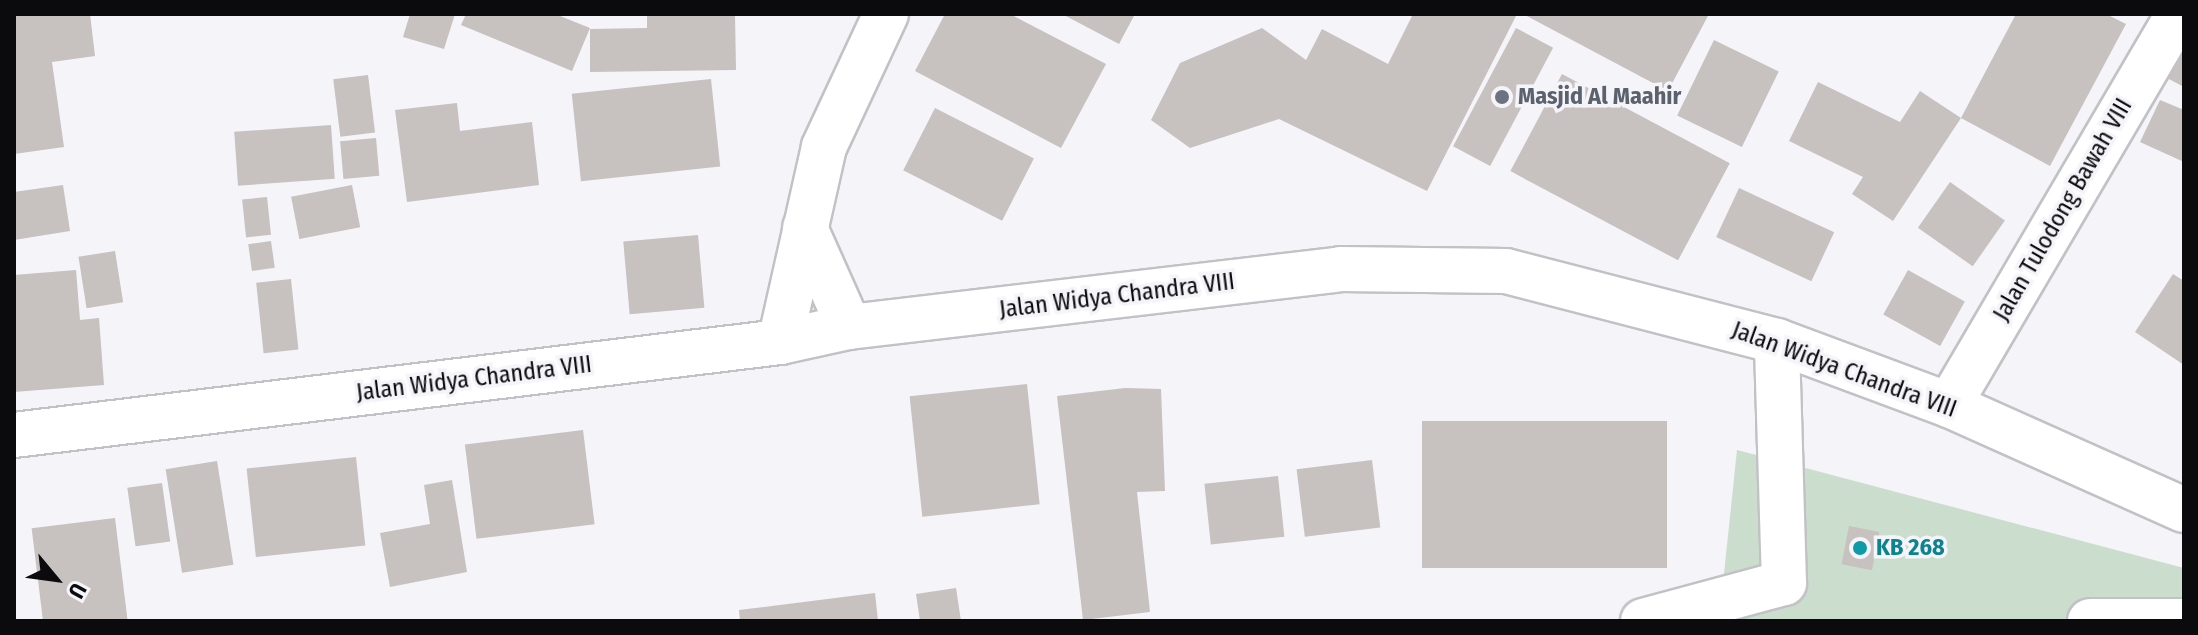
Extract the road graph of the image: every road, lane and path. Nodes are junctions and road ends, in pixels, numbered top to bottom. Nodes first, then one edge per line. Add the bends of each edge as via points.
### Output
1 (886, 14) edge
2 (2178, 14) edge
3 (805, 228) junction
4 (849, 327) junction
5 (780, 342) junction
6 (1795, 347) junction
7 (1949, 405) junction
8 (14, 435) edge
9 (2184, 510) edge
10 (1643, 621) edge
11 (2090, 621) edge
12 (2184, 621) edge

1 - 3 street via 824,147
2 - 7 street, Jalan Tulodong Bawah VIII
3 - 4 street
3 - 5 street
4 - 5 street, Jalan Widya Chandra VIII
4 - 6 street, Jalan Widya Chandra VIII via 1341,269 1433,267 1506,271
5 - 8 street, Jalan Widya Chandra VIII
6 - 7 street, Jalan Widya Chandra VIII
6 - 10 street via 1778,407 1784,583
7 - 9 street, Jalan Widya Chandra VIII
11 - 12 street

